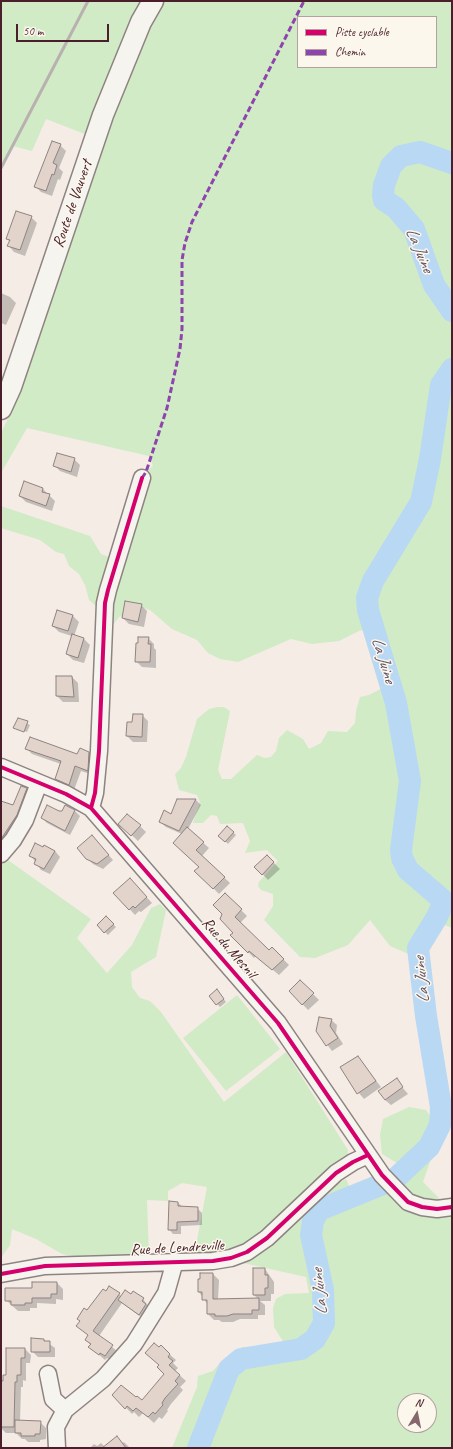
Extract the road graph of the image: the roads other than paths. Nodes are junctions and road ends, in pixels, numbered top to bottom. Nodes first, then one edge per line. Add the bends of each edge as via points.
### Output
1 (153, 1) edge
2 (1, 409) edge
3 (142, 478) dead end
4 (1, 767) edge
5 (39, 783) junction
6 (91, 808) junction
7 (1, 854) edge
8 (368, 1155) junction
9 (452, 1207) edge
10 (175, 1261) junction
11 (1, 1274) edge
12 (48, 1374) dead end
13 (65, 1410) junction
14 (57, 1448) edge

1 - 2 main road, Route de Vauvert via 141,22 103,115 25,346
3 - 6 street via 105,604 99,752
4 - 5 street, Rue du Mesnil
5 - 6 street, Rue du Mesnil
5 - 7 street via 25,820
6 - 8 street, Rue du Mesnil via 278,1023
8 - 9 street, Rue du Mesnil via 382,1175 408,1202 437,1209
8 - 10 street, Rue de Lendreville via 336,1173 267,1238 247,1252 213,1261
10 - 11 street, Rue de Lendreville via 45,1266
10 - 13 street via 166,1293 134,1344 103,1379
12 - 13 street via 53,1399
13 - 14 street via 56,1427

